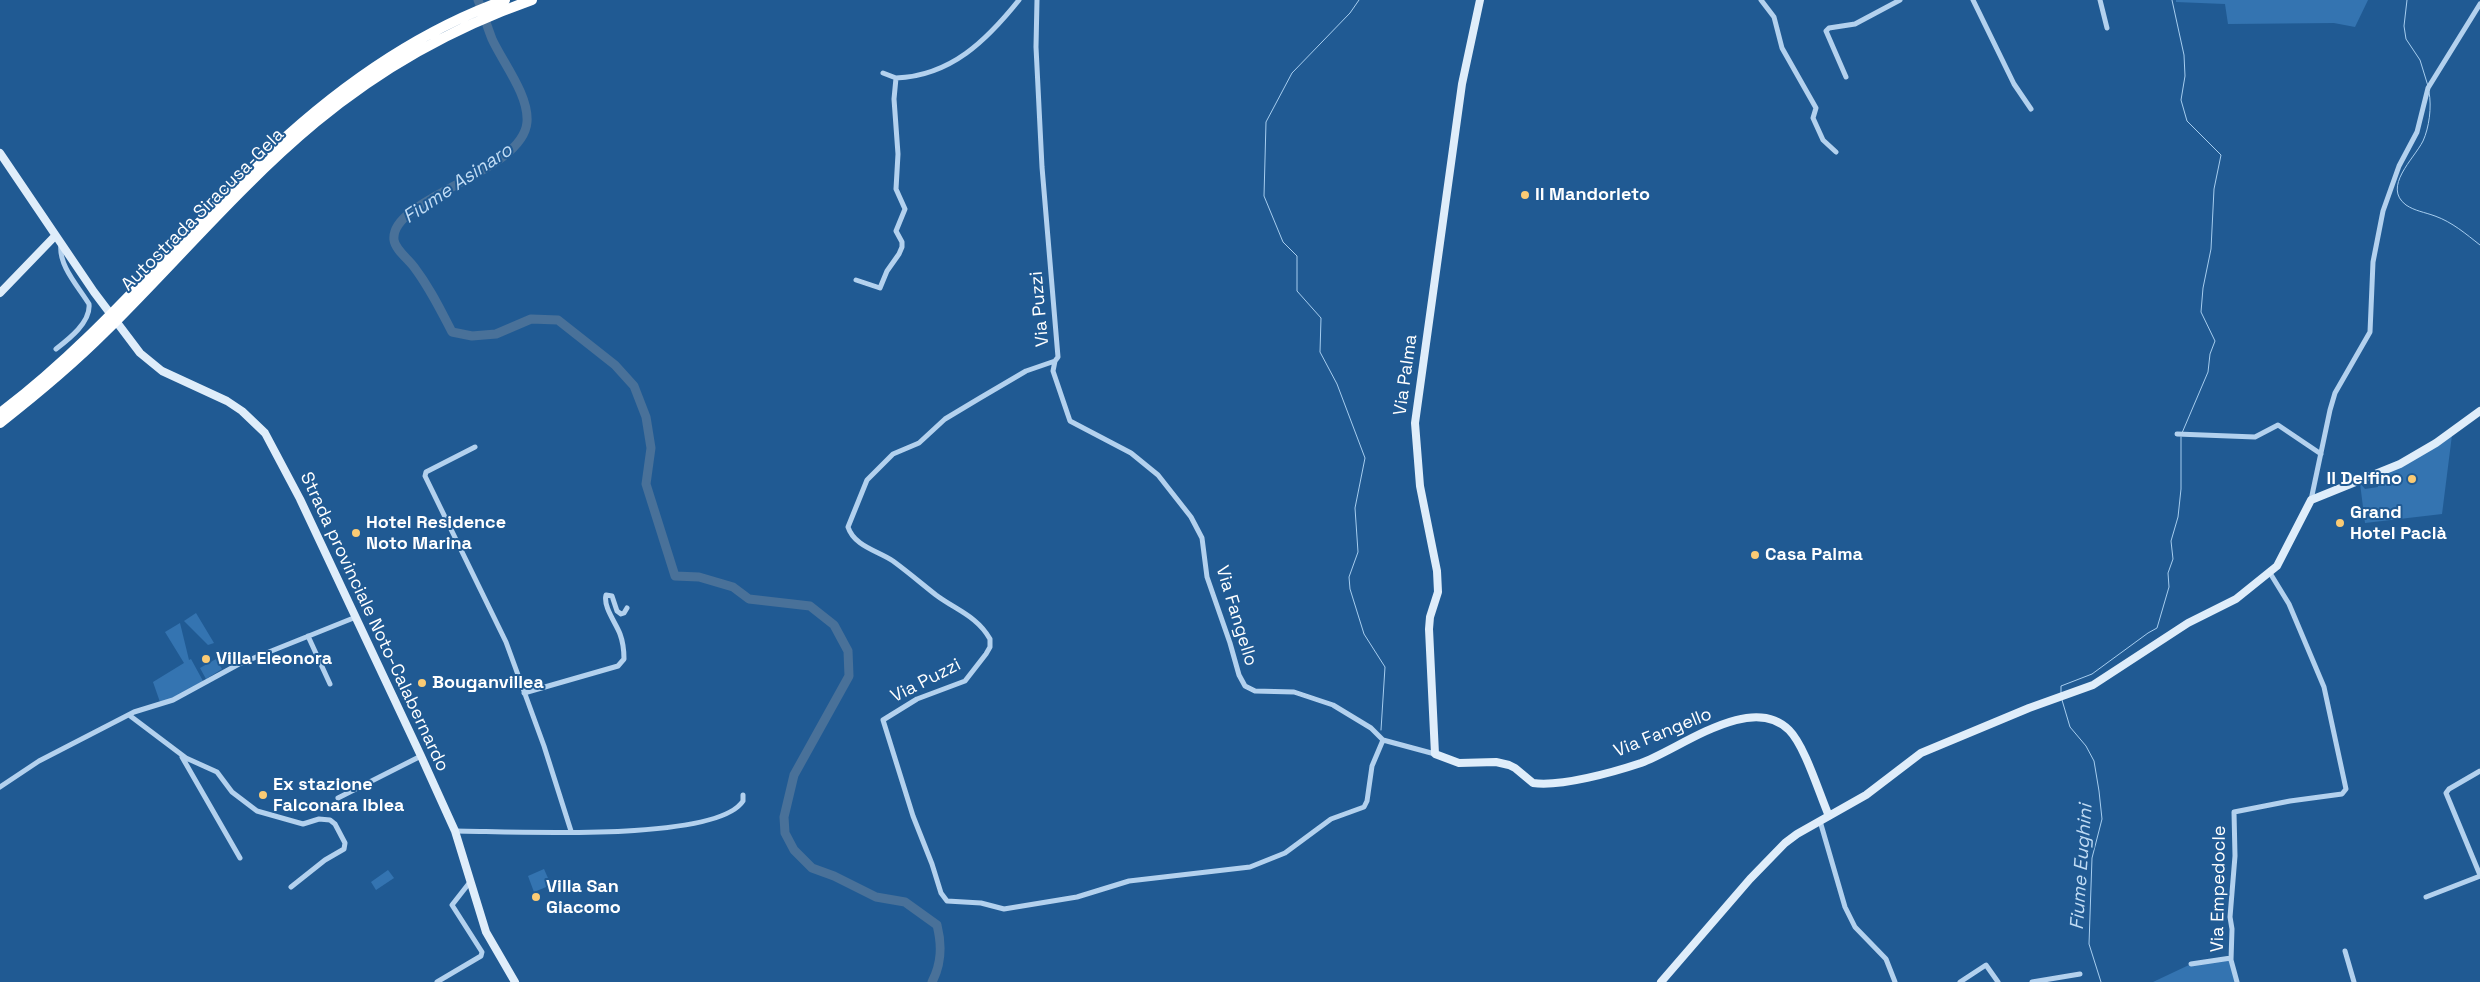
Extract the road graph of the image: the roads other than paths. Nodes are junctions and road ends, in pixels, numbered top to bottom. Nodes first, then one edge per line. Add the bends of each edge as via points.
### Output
1 (506, 0) edge
2 (532, 0) edge
3 (1019, 0) edge
4 (1037, 0) edge
5 (1480, 0) edge
6 (1761, 0) edge
7 (1900, 0) edge
8 (1974, 0) edge
9 (2100, 0) edge
10 (2480, 4) edge
11 (2107, 28) dead end
12 (441, 32) junction
13 (883, 72) dead end
14 (1846, 76) dead end
15 (896, 78) junction
16 (2031, 109) dead end
17 (1836, 152) dead end
18 (0, 153) edge
19 (55, 236) junction
20 (61, 244) junction
21 (856, 280) dead end
22 (0, 292) edge
23 (56, 349) dead end
24 (1055, 361) junction
25 (2480, 411) edge
26 (0, 413) edge
27 (0, 423) edge
28 (2177, 434) dead end
29 (475, 447) dead end
30 (2320, 454) junction
31 (2311, 500) junction
32 (2270, 573) junction
33 (627, 608) dead end
34 (356, 617) junction
35 (308, 636) junction
36 (330, 684) dead end
37 (524, 693) junction
38 (129, 715) junction
39 (1383, 740) junction
40 (1435, 754) junction
41 (183, 756) junction
42 (421, 756) junction
43 (2480, 771) edge
44 (0, 787) edge
45 (743, 794) dead end
46 (338, 798) dead end
47 (1829, 816) junction
48 (1820, 821) junction
49 (455, 831) junction
50 (571, 831) junction
51 (242, 858) dead end
52 (2480, 875) edge
53 (470, 882) junction
54 (291, 887) dead end
55 (2426, 898) dead end
56 (2345, 951) dead end
57 (2231, 958) junction
58 (2191, 964) dead end
59 (2080, 974) dead end
60 (437, 982) edge
61 (515, 982) edge
62 (1661, 982) edge
63 (1896, 982) edge
64 (1960, 982) edge
65 (1998, 982) edge
66 (2032, 982) edge
67 (2237, 982) edge
68 (2354, 982) edge

1 - 12 highway
2 - 12 highway
3 - 15 street via 976,48 928,73
4 - 24 street, Via Puzzi via 1042,167 1058,351
5 - 40 street, Via Palma via 1462,84 1415,423 1420,486 1437,571 1438,592 1429,629
6 - 17 street via 1774,17 1782,48 1816,108 1813,118 1823,140
7 - 14 street via 1854,24 1828,28 1826,31
8 - 16 street via 2014,84
9 - 11 street
10 - 30 street via 2428,88 2418,132 2390,190 2373,262 2370,332 2335,393
12 - 26 highway, Autostrada Siracusa-Gela via 350,85 299,127 258,163 72,354
12 - 27 highway, Autostrada Siracusa-Gela via 310,127 262,171 105,333 46,387
13 - 15 street
15 - 21 street via 896,189 905,209 896,233 902,246 880,288
18 - 19 street
19 - 20 street
19 - 22 street
20 - 23 street via 60,254 65,266 89,308 82,325
20 - 34 street, Strada provinciale Noto-Calabernardo via 128,339 150,363 227,401 266,434
24 - 39 street, Via Fangello via 1053,371 1070,421 1131,453 1158,475 1192,517 1202,538 1207,577 1245,686 1254,691 1294,692 1334,705 1371,728
24 - 39 street, Via Puzzi via 1026,371 945,418 918,443 893,454 867,480 848,527 859,542 892,561 938,597 970,615 990,638 986,654 965,680 917,699 883,720 943,898 1004,909 1077,897 1129,881 1250,867 1265,862 1284,853 1331,819 1364,807 1372,766
25 - 31 street via 2400,464
28 - 30 street via 2255,437 2278,425
29 - 37 street via 426,472 425,476 495,618
30 - 31 street
31 - 32 street via 2287,550
32 - 47 street via 2236,599 2188,623 2093,685 1977,728 1921,753 1866,795
32 - 57 street, Via Empedocle via 2289,604 2324,687 2346,789 2342,794 2234,812
33 - 37 street via 621,614 612,596 606,595 624,651 624,658 618,666
34 - 35 street
34 - 42 street, Strada provinciale Noto-Calabernardo
35 - 36 street
35 - 38 street via 223,671 173,700
37 - 50 street
38 - 41 street
38 - 44 street via 39,761
39 - 40 street, Via Fangello
40 - 47 street, Via Fangello via 1458,763 1503,764 1515,768 1533,783 1558,782 1641,763 1703,733 1747,718 1765,717 1779,722 1794,736
41 - 51 street
41 - 54 street via 217,772 232,792 256,811 294,823 319,819 335,824 345,842 344,848
42 - 46 street
42 - 49 street, Strada provinciale Noto-Calabernardo
43 - 52 street via 2446,793
45 - 50 street via 743,801 734,811 689,825 649,830
47 - 48 street
48 - 62 street via 1785,843
48 - 63 street via 1854,927 1886,959
49 - 50 street
49 - 53 street, Strada provinciale Noto-Calabernardo
52 - 55 street
53 - 60 street via 452,905 482,952 481,956
53 - 61 street, Strada provinciale Noto-Calabernardo via 486,932
56 - 68 street
57 - 58 street
57 - 67 street, Via Empedocle
59 - 66 street
64 - 65 street via 1986,965

